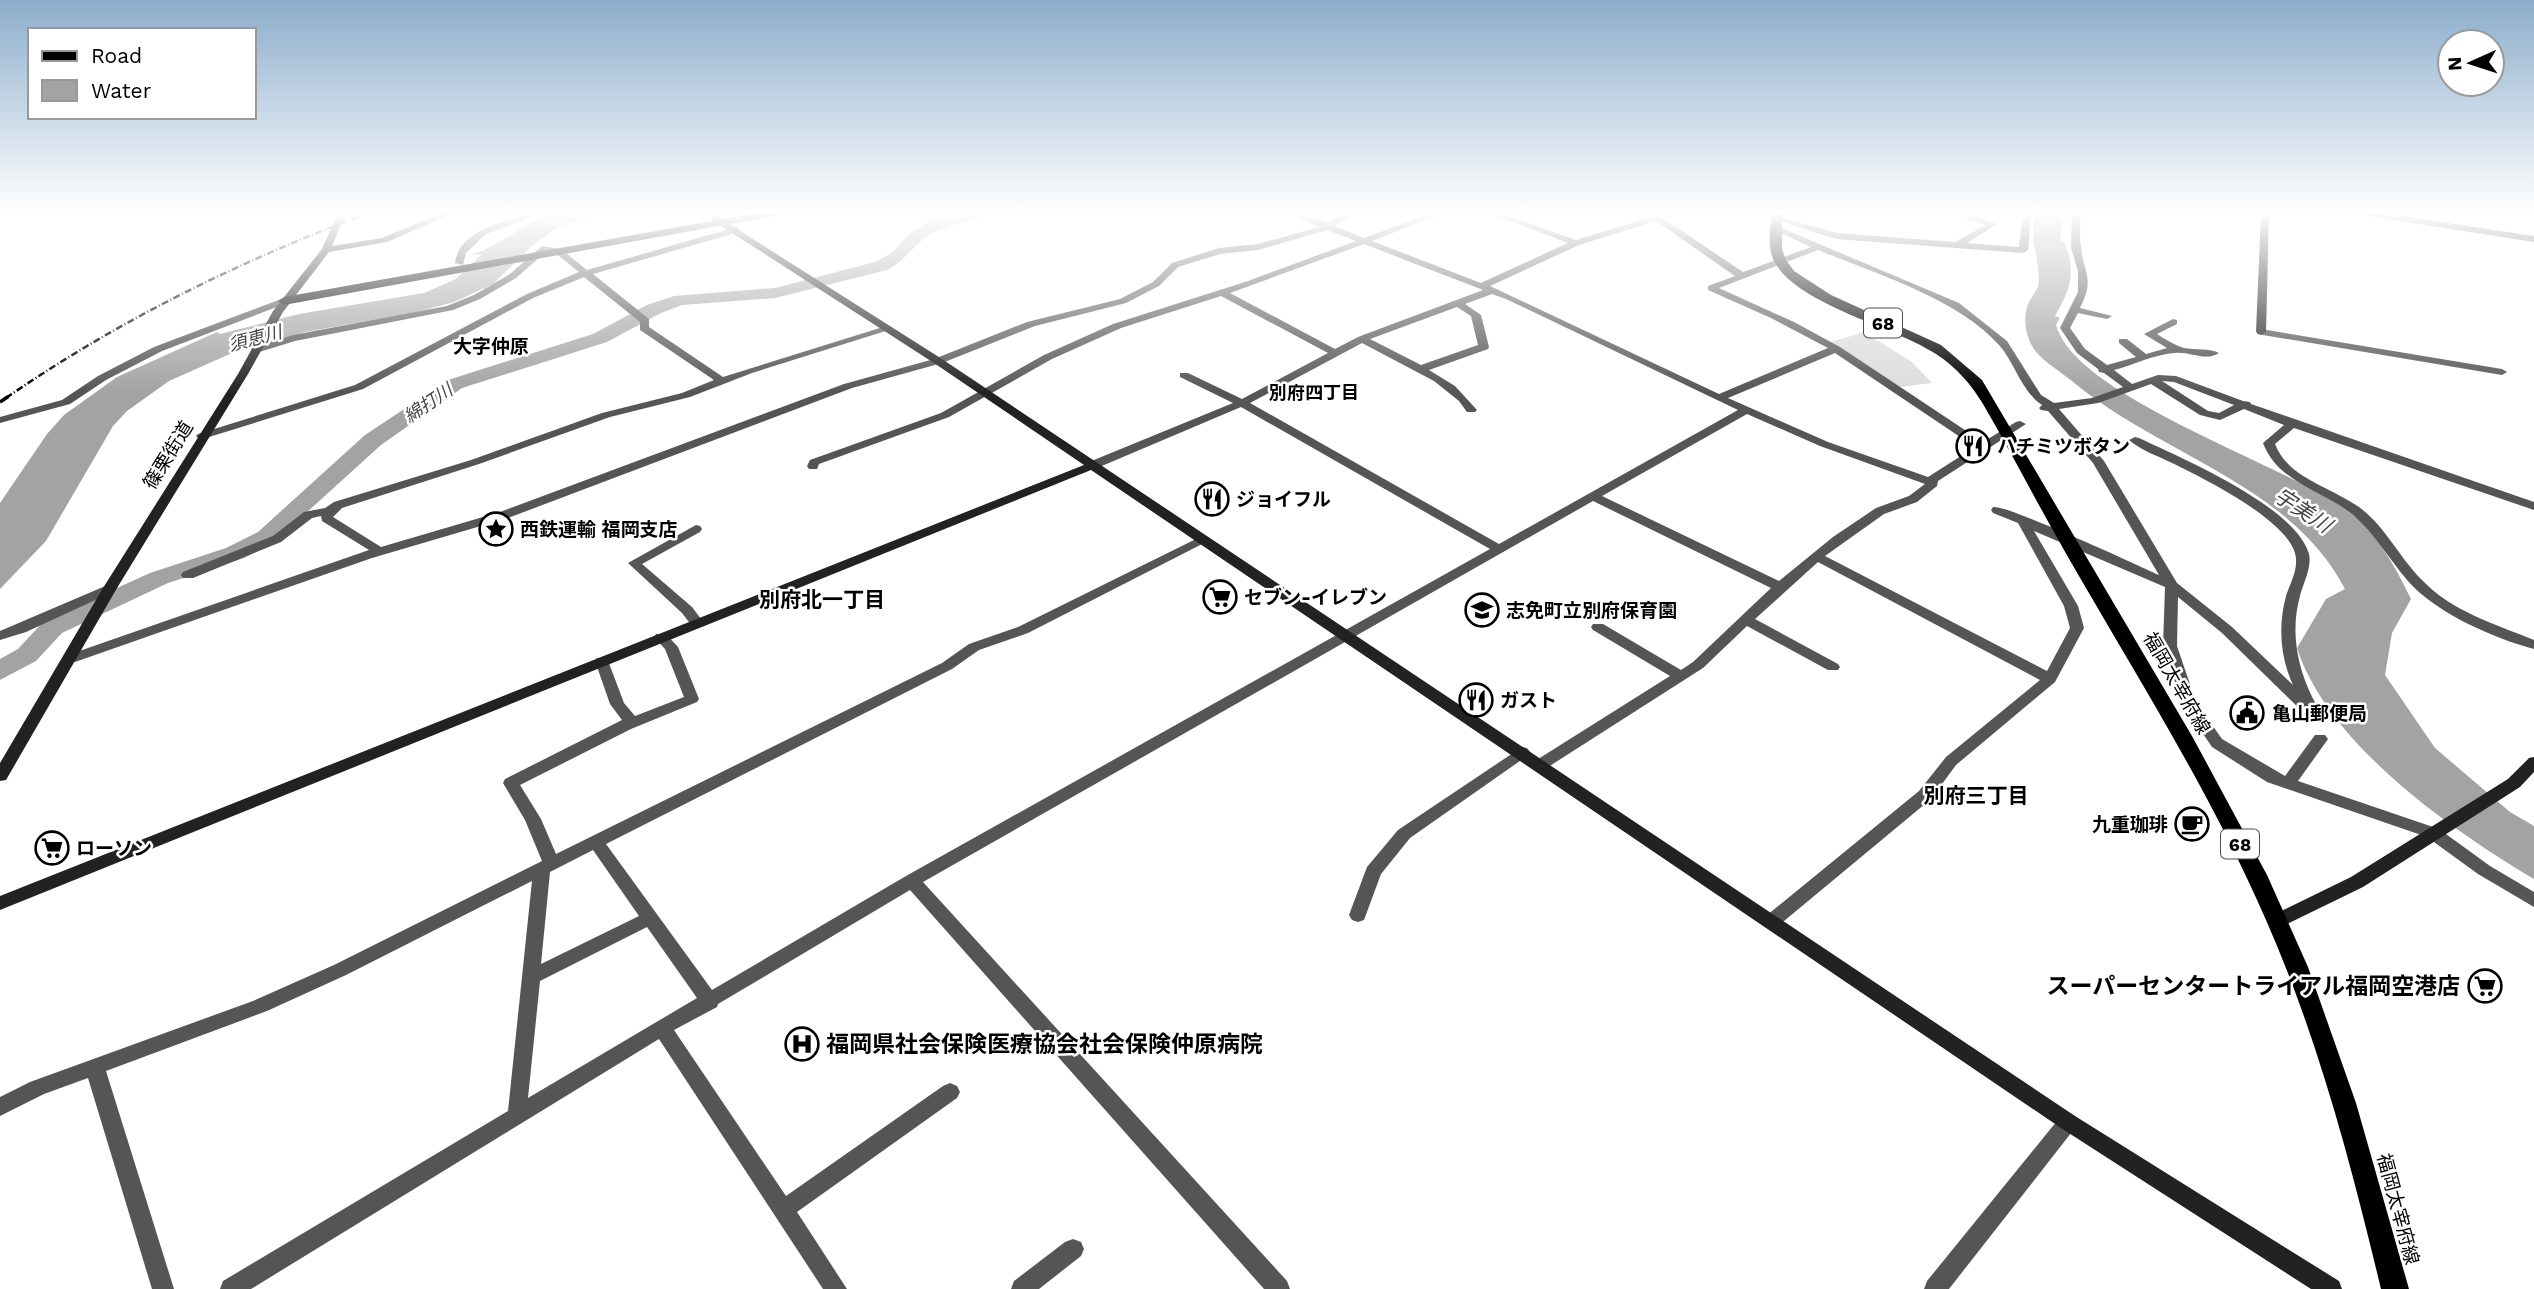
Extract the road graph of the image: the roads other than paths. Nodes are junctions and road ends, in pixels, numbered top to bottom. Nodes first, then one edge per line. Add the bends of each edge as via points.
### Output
1 (307, 273) edge
2 (418, 273) edge
3 (437, 273) edge
4 (516, 273) edge
5 (586, 273) edge
6 (801, 273) edge
7 (1167, 273) edge
8 (1273, 273) edge
9 (1448, 273) edge
10 (1516, 273) edge
11 (1738, 273) edge
12 (1751, 273) edge
13 (1790, 273) edge
14 (1877, 273) edge
15 (2083, 273) edge
16 (2262, 273) edge
17 (583, 274) junction
18 (1742, 276) junction
19 (1486, 288) junction
20 (1221, 292) junction
21 (1459, 303) junction
22 (281, 306) junction
23 (2073, 309) junction
24 (2107, 316) dead end
25 (2173, 322) dead end
26 (887, 329) junction
27 (1363, 339) junction
28 (2123, 341) dead end
29 (258, 347) junction
30 (1835, 349) junction
31 (2176, 349) junction
32 (1335, 353) junction
33 (2214, 353) dead end
34 (2144, 358) junction
35 (938, 361) junction
36 (1418, 370) junction
37 (2104, 370) junction
38 (2502, 372) dead end
39 (1184, 375) dead end
40 (2152, 380) junction
41 (722, 381) junction
42 (2128, 388) junction
43 (984, 393) junction
44 (1719, 398) junction
45 (1242, 403) junction
46 (2246, 404) junction
47 (2045, 408) junction
48 (1471, 410) dead end
49 (1746, 410) junction
50 (0, 420) edge
51 (2292, 424) junction
52 (2013, 428) junction
53 (202, 436) junction
54 (2135, 440) dead end
55 (1982, 447) junction
56 (813, 466) dead end
57 (1093, 466) junction
58 (1929, 481) junction
59 (1592, 496) junction
60 (2534, 506) edge
61 (1997, 510) dead end
62 (329, 511) junction
63 (2022, 520) junction
64 (696, 529) dead end
65 (2065, 537) junction
66 (1204, 540) junction
67 (1499, 549) junction
68 (376, 552) junction
69 (1817, 557) junction
70 (188, 575) dead end
71 (2172, 584) junction
72 (1780, 587) junction
73 (110, 588) junction
74 (1745, 619) junction
75 (697, 623) junction
76 (1598, 627) dead end
77 (1346, 635) junction
78 (0, 636) edge
79 (661, 637) junction
80 (2534, 645) edge
81 (70, 659) junction
82 (603, 661) junction
83 (1833, 667) dead end
84 (1681, 676) junction
85 (2050, 680) junction
86 (626, 725) junction
87 (2320, 739) dead end
88 (1522, 752) junction
89 (2534, 762) edge
90 (1540, 765) junction
91 (0, 776) edge
92 (2288, 783) junction
93 (2437, 830) junction
94 (597, 843) junction
95 (547, 867) junction
96 (912, 881) junction
97 (2534, 900) edge
98 (0, 903) edge
99 (1358, 915) dead end
100 (650, 918) junction
101 (1772, 921) junction
102 (2277, 921) junction
103 (531, 977) junction
104 (710, 1002) junction
105 (662, 1028) junction
106 (95, 1068) junction
107 (950, 1092) dead end
108 (0, 1107) edge
109 (517, 1115) junction
110 (2068, 1122) junction
111 (783, 1210) junction
112 (1073, 1249) dead end
113 (163, 1289) edge
114 (231, 1289) edge
115 (836, 1289) edge
116 (1022, 1289) edge
117 (1279, 1289) edge
118 (1935, 1289) edge
119 (2331, 1289) edge
120 (2395, 1289) edge

1 - 22 street, 篠栗街道
2 - 22 main road
3 - 22 main road
4 - 29 street via 450,308
5 - 17 street
6 - 26 street
7 - 35 street via 1123,301 1031,324
8 - 20 street
9 - 19 street
10 - 19 street
11 - 18 street
12 - 18 street
13 - 52 main road, 福岡太宰府線 / 68 via 1958,363
14 - 47 street via 1956,306 2003,343
15 - 23 street via 2083,292
16 - 38 street via 2260,332
17 - 41 street via 641,318 644,328
17 - 53 street via 530,296 359,387
18 - 30 street via 1711,288
19 - 21 street
19 - 44 street via 1544,311
20 - 32 street
20 - 43 street via 1117,326
21 - 27 street
21 - 36 street via 1476,315 1485,347
22 - 29 street, 篠栗街道
22 - 50 street via 158,349 66,402
23 - 24 street
23 - 37 street via 2065,328 2069,337
25 - 31 street via 2148,334
26 - 35 street
26 - 41 street
27 - 32 street
27 - 36 street
28 - 34 street
29 - 53 street, 篠栗街道
30 - 44 street
30 - 55 street
31 - 33 street
31 - 34 street
32 - 45 street
34 - 37 street
35 - 43 street
35 - 68 street via 848,386 504,515
36 - 48 street via 1464,398
37 - 42 street
39 - 45 street
40 - 42 street
40 - 46 street via 2176,379
40 - 46 street via 2212,415 2220,417
41 - 62 street via 568,427
42 - 47 street via 2094,401
43 - 56 street via 945,415
43 - 57 street
44 - 49 street
45 - 57 street
45 - 67 street
46 - 51 street
47 - 71 street via 2098,461
49 - 58 street
49 - 59 street
51 - 60 street
51 - 80 street via 2269,443 2271,455 2284,467 2355,510 2436,600
52 - 55 street
52 - 65 main road, 福岡太宰府線 / 68
53 - 73 street, 篠栗街道
54 - 71 street via 2256,504 2295,541 2303,563 2291,601 2288,655 2297,682 2318,717
55 - 58 street
57 - 66 street
57 - 75 street
58 - 69 street via 1933,484 1913,499 1881,511
59 - 67 street
59 - 72 street
61 - 63 street
62 - 68 street via 326,518
62 - 70 street via 307,515 276,539
63 - 65 street
63 - 85 street via 2071,606 2077,628
64 - 75 street via 634,563
65 - 71 street
65 - 102 main road, 福岡太宰府線 / 68 via 2186,745
66 - 77 street
66 - 94 street via 1023,630 974,647 947,666 747,763
67 - 77 street
68 - 81 street
69 - 72 street
69 - 85 street
71 - 92 street via 2170,646 2189,703 2217,743 2243,762
72 - 74 street
73 - 78 street
73 - 81 street, 篠栗街道
74 - 83 street
74 - 84 street
75 - 79 street
76 - 84 street
77 - 88 street
77 - 96 street
79 - 82 street
79 - 86 street via 671,647 692,699
81 - 91 street
82 - 86 street via 617,704 629,720
82 - 98 street
84 - 90 street
85 - 101 street via 1951,761 1925,795
86 - 95 street via 511,783 533,819
87 - 92 street
88 - 90 street
88 - 99 street via 1404,834 1373,871
89 - 93 street via 2514,783
90 - 101 street
92 - 93 street
93 - 97 street via 2484,870
93 - 102 street via 2357,882
94 - 95 street
94 - 100 street
95 - 103 street
95 - 106 street via 260,1006
96 - 104 street
96 - 117 street
100 - 103 street
100 - 104 street
101 - 110 street
102 - 120 main road, 福岡太宰府線 / 68 via 2348,1111
103 - 109 street
104 - 105 street
105 - 109 street
105 - 111 street
106 - 108 street via 37,1088
106 - 113 street
107 - 111 street
109 - 114 street
110 - 118 street
110 - 119 street
111 - 115 street
112 - 116 street

